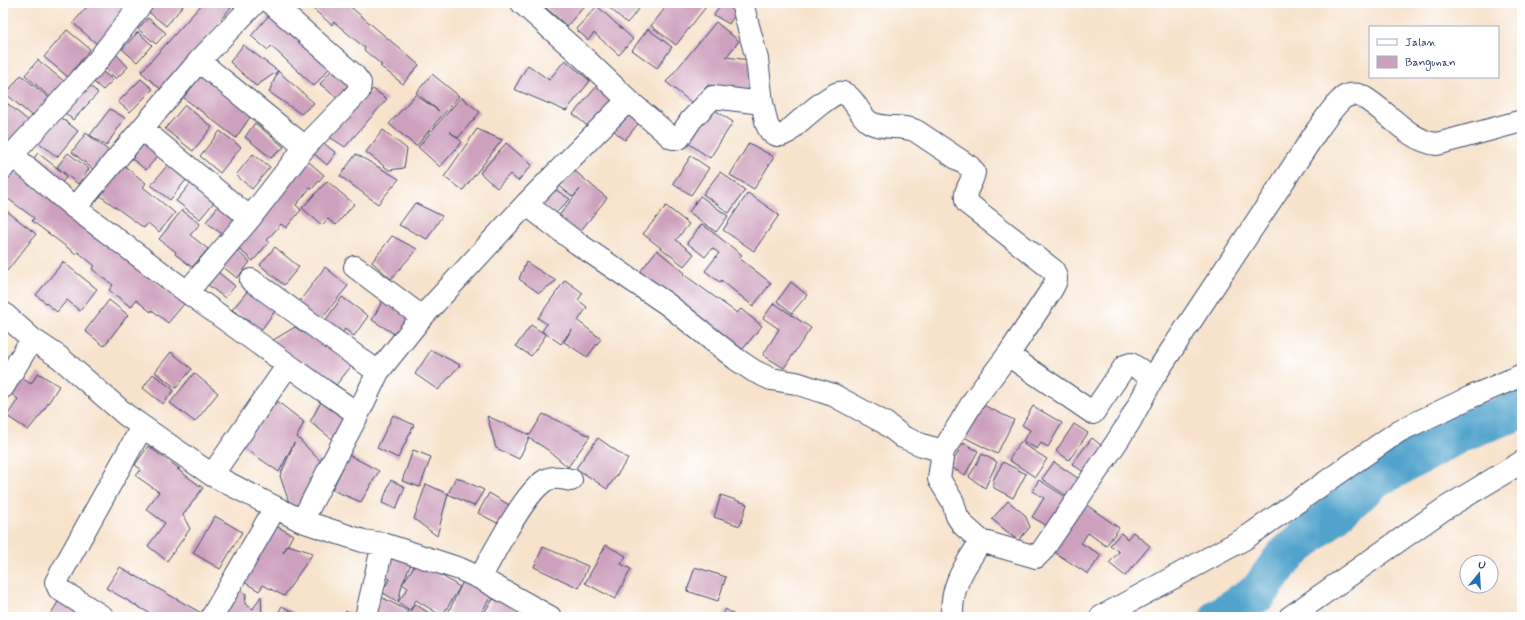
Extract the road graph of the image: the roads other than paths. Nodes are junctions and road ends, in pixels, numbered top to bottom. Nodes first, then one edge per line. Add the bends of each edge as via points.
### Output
1 (142, 3) edge
2 (255, 3) edge
3 (271, 3) edge
4 (522, 3) edge
5 (742, 3) edge
6 (199, 61) junction
7 (628, 100) junction
8 (762, 103) junction
9 (1522, 121) edge
10 (142, 129) junction
11 (305, 146) junction
12 (8, 162) edge
13 (526, 204) junction
14 (75, 208) junction
15 (250, 218) junction
16 (355, 267) dead end
17 (251, 280) dead end
18 (187, 292) junction
19 (3, 313) edge
20 (422, 317) junction
21 (32, 339) junction
22 (1008, 355) junction
23 (288, 365) junction
24 (378, 372) junction
25 (1522, 375) edge
26 (1153, 378) junction
27 (3, 387) edge
28 (358, 414) junction
29 (142, 427) junction
30 (943, 451) junction
31 (1522, 462) edge
32 (212, 475) junction
33 (571, 480) dead end
34 (275, 508) junction
35 (302, 520) junction
36 (981, 541) junction
37 (383, 544) junction
38 (480, 578) junction
39 (103, 617) edge
40 (212, 617) edge
41 (366, 617) edge
42 (550, 617) edge
43 (952, 617) edge
44 (1101, 617) edge
45 (1290, 617) edge

1 - 12 street via 95,64
2 - 6 street
3 - 11 street via 360,83 359,91
4 - 7 street
5 - 8 street via 757,59
6 - 10 street
6 - 11 street
7 - 8 street via 672,138 679,138 691,120 713,97
7 - 13 street
8 - 22 street via 771,132 782,135 820,105 838,93 843,93 871,123 916,131 972,170 973,176 965,194 967,203 1053,270 1057,276 1053,287
9 - 26 street via 1437,144 1427,143 1362,96 1351,94 1341,99 1318,129
10 - 14 street
10 - 15 street
11 - 15 street
12 - 14 street
13 - 20 street
13 - 30 street via 577,243 667,304 754,371 772,379 796,383 833,395 885,423 904,437
14 - 18 street
15 - 18 street
16 - 20 street
17 - 24 street
18 - 23 street
19 - 21 street
20 - 24 street
21 - 27 street
21 - 29 street via 59,357
22 - 26 street via 1093,413 1125,366 1131,364
22 - 30 street via 974,400
23 - 28 street
23 - 32 street
24 - 28 street
25 - 44 street via 1399,431 1244,539
26 - 36 street via 1116,443 1036,557
28 - 35 street
29 - 32 street
29 - 39 street via 56,582 59,589
30 - 36 street via 939,479 954,502 957,516
31 - 45 street via 1444,508
32 - 34 street
33 - 38 street via 559,477 547,480 525,500
34 - 35 street
34 - 40 street
35 - 37 street via 363,541
36 - 43 street via 959,577 953,593
37 - 38 street
37 - 41 street
38 - 42 street

